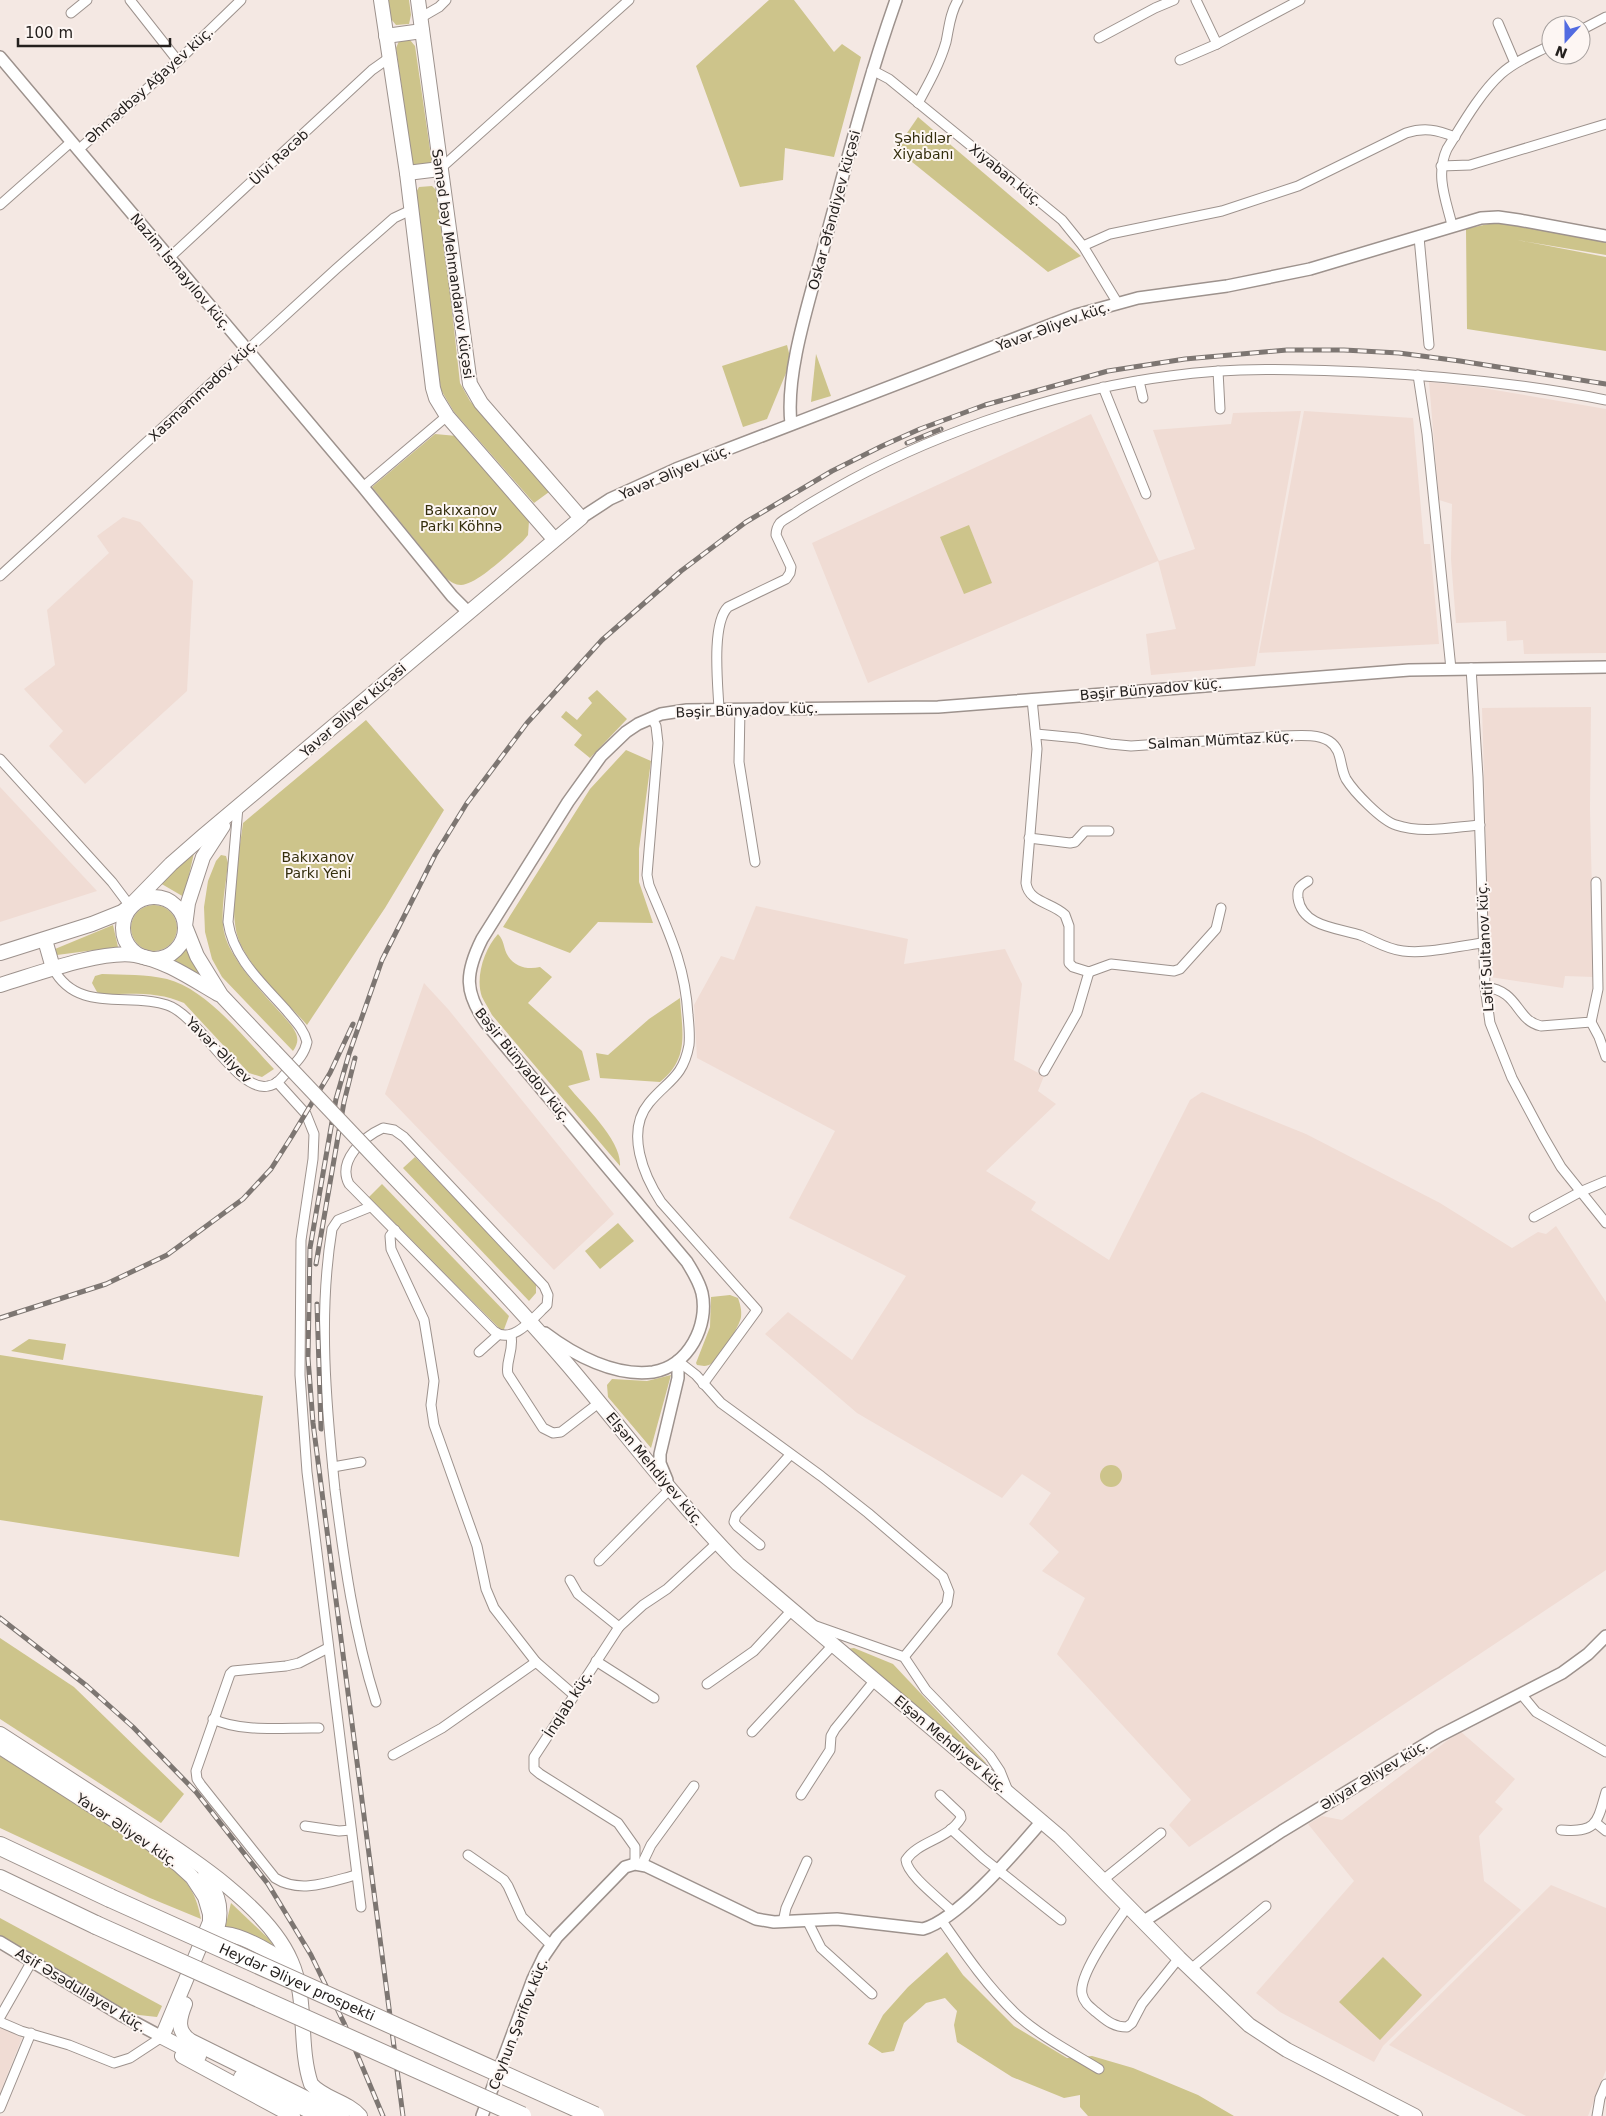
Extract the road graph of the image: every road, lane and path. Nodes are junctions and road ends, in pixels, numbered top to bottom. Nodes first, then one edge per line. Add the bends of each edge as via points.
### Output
1 (87, 0) edge
2 (130, 0) edge
3 (241, 0) edge
4 (381, 0) edge
5 (418, 0) edge
6 (446, 0) edge
7 (629, 0) edge
8 (896, 0) edge
9 (958, 0) edge
10 (1174, 0) edge
11 (1196, 0) edge
12 (1300, 0) edge
13 (1153, 4) edge
14 (71, 13) dead end
15 (1606, 17) edge
16 (1498, 23) dead end
17 (421, 25) junction
18 (1591, 25) edge
19 (386, 36) junction
20 (1099, 38) dead end
21 (1217, 44) junction
22 (1541, 50) edge
23 (0, 56) edge
24 (389, 58) junction
25 (178, 60) junction
26 (1180, 60) dead end
27 (1516, 63) junction
28 (872, 70) junction
29 (918, 103) junction
30 (1606, 124) edge
31 (1455, 137) junction
32 (75, 146) junction
33 (1441, 166) junction
34 (440, 169) junction
35 (407, 173) junction
36 (0, 205) edge
37 (411, 210) junction
38 (1452, 225) junction
39 (1419, 236) junction
40 (1606, 236) edge
41 (1083, 246) junction
42 (169, 258) junction
43 (1117, 302) junction
44 (1429, 345) dead end
45 (246, 350) junction
46 (1218, 371) junction
47 (1418, 374) junction
48 (1139, 381) junction
49 (1104, 387) junction
50 (1143, 398) dead end
51 (1606, 400) edge
52 (1220, 409) dead end
53 (447, 416) junction
54 (791, 424) junction
55 (363, 487) junction
56 (1146, 494) dead end
57 (581, 518) junction
58 (549, 543) junction
59 (0, 576) edge
60 (468, 612) junction
61 (1606, 666) edge
62 (1471, 668) junction
63 (1452, 669) junction
64 (1032, 699) junction
65 (719, 709) junction
66 (740, 709) junction
67 (652, 718) junction
68 (1036, 734) junction
69 (0, 759) edge
70 (238, 807) junction
71 (1480, 825) junction
72 (1109, 831) dead end
73 (1029, 838) junction
74 (755, 862) dead end
75 (1308, 881) dead end
76 (1596, 882) dead end
77 (130, 906) junction
78 (1221, 908) dead end
79 (1602, 920) edge
80 (185, 926) junction
81 (45, 940) junction
82 (1483, 943) junction
83 (0, 953) edge
84 (144, 958) junction
85 (53, 968) junction
86 (1089, 972) junction
87 (0, 985) edge
88 (1485, 987) junction
89 (221, 995) junction
90 (1591, 1022) junction
91 (1606, 1057) edge
92 (1044, 1071) dead end
93 (277, 1082) junction
94 (1606, 1181) edge
95 (1580, 1192) junction
96 (370, 1207) junction
97 (1534, 1217) dead end
98 (1606, 1224) edge
99 (395, 1230) junction
100 (529, 1321) junction
101 (498, 1335) junction
102 (511, 1336) junction
103 (479, 1352) dead end
104 (678, 1361) junction
105 (703, 1384) junction
106 (600, 1402) junction
107 (790, 1455) junction
108 (361, 1462) dead end
109 (333, 1466) junction
110 (671, 1488) junction
111 (717, 1543) junction
112 (760, 1545) dead end
113 (599, 1561) dead end
114 (570, 1580) dead end
115 (792, 1610) junction
116 (807, 1623) junction
117 (619, 1627) junction
118 (1606, 1636) edge
119 (833, 1645) junction
120 (328, 1648) junction
121 (904, 1657) junction
122 (596, 1661) junction
123 (536, 1662) junction
124 (875, 1680) junction
125 (707, 1684) dead end
126 (574, 1695) junction
127 (1522, 1695) junction
128 (654, 1698) dead end
129 (376, 1702) dead end
130 (213, 1719) junction
131 (319, 1728) dead end
132 (752, 1732) dead end
133 (0, 1734) edge
134 (0, 1747) edge
135 (1606, 1752) edge
136 (393, 1755) dead end
137 (694, 1786) dead end
138 (1606, 1792) edge
139 (1010, 1794) junction
140 (801, 1795) dead end
141 (940, 1795) dead end
142 (1042, 1821) junction
143 (1596, 1823) junction
144 (305, 1826) dead end
145 (951, 1829) junction
146 (351, 1830) junction
147 (1561, 1830) dead end
148 (1606, 1831) edge
149 (1161, 1833) dead end
150 (0, 1846) edge
151 (468, 1855) dead end
152 (807, 1861) dead end
153 (196, 1862) junction
154 (638, 1864) junction
155 (998, 1870) junction
156 (356, 1875) junction
157 (0, 1879) edge
158 (1103, 1880) junction
159 (1128, 1906) junction
160 (1266, 1906) dead end
161 (361, 1907) dead end
162 (953, 1912) junction
163 (807, 1920) junction
164 (1061, 1920) dead end
165 (942, 1921) junction
166 (1144, 1921) junction
167 (783, 1922) junction
168 (215, 1935) junction
169 (0, 1942) edge
170 (202, 1943) junction
171 (551, 1945) junction
172 (1179, 1958) junction
173 (32, 1961) junction
174 (1191, 1969) junction
175 (296, 1973) junction
176 (872, 1994) dead end
177 (0, 2017) edge
178 (0, 2022) edge
179 (31, 2034) junction
180 (162, 2037) junction
181 (1099, 2069) dead end
182 (1606, 2084) edge
183 (0, 2108) edge
184 (294, 2116) edge
185 (319, 2116) edge
186 (342, 2116) edge
187 (360, 2116) edge
188 (482, 2116) edge
189 (522, 2116) edge
190 (595, 2116) edge
191 (1415, 2116) edge
192 (1597, 2116) edge

1 - 14 street
2 - 25 street
3 - 25 street, Əhmədbəy Ağayev küç.
4 - 19 main road
5 - 17 main road, Səməd bəy Mehmandarov küçəsi
6 - 17 street
7 - 34 street
8 - 28 street, Oskar Əfəndiyev küçəsi
9 - 29 street via 946,42
10 - 13 street
11 - 21 street
12 - 21 street
13 - 20 street
15 - 18 street
16 - 27 street
17 - 19 main road
17 - 34 main road, Səməd bəy Mehmandarov küçəsi
19 - 24 main road
21 - 26 street
22 - 27 street
23 - 32 street, Nazim İsmayılov küç.
24 - 35 main road
24 - 42 street, Ülvi Rəcəb via 372,70
25 - 32 street, Əhmədbəy Ağayev küç.
27 - 31 street via 1490,86
28 - 29 street, Xiyaban küç. via 889,79
28 - 54 street, Oskar Əfəndiyev küçəsi via 796,359 790,403
29 - 41 street, Xiyaban küç. via 1057,216
30 - 33 street via 1470,165
31 - 33 street
31 - 41 street via 1434,129 1406,133 1298,186 1222,211 1110,234
32 - 36 street, Əhmədbəy Ağayev küç.
32 - 42 street, Nazim İsmayılov küç.
33 - 38 street via 1442,188
34 - 35 main road
34 - 57 main road, Səməd bəy Mehmandarov küçəsi via 470,384 481,403
35 - 37 main road
37 - 45 street, Xasməmmədov küç. via 394,218
37 - 53 main road via 433,388
38 - 39 street, Yavər Əliyev küç.
38 - 40 street, Yavər Əliyev küç. via 1498,217
39 - 43 street, Yavər Əliyev küç. via 1288,274
39 - 44 street
41 - 43 street, Xiyaban küç.
42 - 45 street, Nazim İsmayılov küç.
43 - 54 street, Yavər Əliyev küç.
45 - 55 street, Nazim İsmayılov küç.
45 - 59 street, Xasməmmədov küç.
46 - 47 street via 1294,369
46 - 48 street
46 - 52 street
47 - 51 street
47 - 63 street
48 - 49 street
48 - 50 street
49 - 56 street
49 - 65 street via 1030,408 915,449 872,469 780,523 776,536 791,567 790,573 786,579 728,607 723,615 716,657
53 - 55 street
53 - 58 main road via 534,515
54 - 57 street, Yavər Əliyev küç. via 652,479 610,499
55 - 60 street, Nazim İsmayılov küç.
57 - 58 main road
58 - 60 main road
60 - 70 main road, Yavər Əliyev küçəsi
61 - 62 street, Bəşir Bünyadov küç.
62 - 63 street, Bəşir Bünyadov küç.
62 - 71 street, Lətif Sultanov küç.
63 - 64 street, Bəşir Bünyadov küç.
64 - 66 street, Bəşir Bünyadov küç. via 938,707
64 - 68 street
65 - 66 street, Bəşir Bünyadov küç.
65 - 67 street, Bəşir Bünyadov küç. via 678,711
66 - 74 street via 739,762
67 - 104 street, Bəşir Bünyadov küç. via 626,732 582,780 482,939 472,960 468,982 472,1000 486,1023 694,1273 701,1292 703,1314 697,1336
67 - 105 street via 658,743 647,875 681,965 689,1043 681,1069 642,1114 639,1140 642,1164 648,1182 661,1202 757,1310
68 - 71 street, Salman Mümtaz küç. via 1131,746 1280,736 1326,739 1336,747 1347,780 1389,822 1418,829
68 - 73 street
69 - 77 street
70 - 77 main road via 171,864
70 - 80 main road via 203,857 188,903
70 - 93 street via 228,922 230,934 243,961 300,1027 307,1042 301,1057
71 - 82 street, Lətif Sultanov küç.
72 - 73 street via 1085,831 1070,843
73 - 86 street via 1026,883 1029,893 1065,914 1069,926 1069,963
75 - 82 street via 1297,891 1302,912 1334,930 1403,951
76 - 79 street
77 - 80 main road via 146,897 164,898 179,909
77 - 81 main road via 115,916
77 - 84 main road via 123,920 123,936 130,949
78 - 86 street via 1216,929 1180,969 1111,964
79 - 90 street via 1598,989
80 - 84 main road via 180,945 173,953 164,958
80 - 89 main road via 197,956
81 - 83 main road
81 - 85 main road
82 - 88 street, Lətif Sultanov küç.
84 - 85 main road via 119,954
84 - 89 main road via 182,973
85 - 87 main road
85 - 93 street, Yavər Əliyev via 65,984 93,998 168,1005 187,1018 248,1082 263,1087
86 - 92 street via 1077,1013
88 - 90 street via 1503,991 1535,1025
88 - 95 street, Lətif Sultanov küç. via 1490,1022 1512,1078 1561,1167
89 - 100 main road, Elşən Mehdiyev küç., bridge
90 - 91 street
93 - 120 street via 306,1114 314,1134 301,1240 300,1375 307,1472
94 - 95 street
95 - 97 street
95 - 98 street, Lətif Sultanov küç.
96 - 99 street
96 - 100 street via 349,1184 346,1163 375,1131 383,1128 394,1130 544,1286 547,1304
96 - 109 street via 338,1220 332,1228 330,1240 325,1295 325,1390
99 - 101 street
99 - 123 street via 390,1236 390,1248 420,1310 427,1335 434,1387 431,1405 434,1425 478,1546 488,1594 503,1622
100 - 102 street
100 - 104 street via 580,1355 625,1371 653,1372
100 - 106 main road, Elşən Mehdiyev küç.
101 - 102 street
101 - 103 street
102 - 106 street via 513,1344 508,1374 543,1428 553,1433 561,1432
104 - 105 street
104 - 110 street via 678,1378 660,1454 660,1463
105 - 107 street via 721,1403
106 - 110 main road, Elşən Mehdiyev küç.
107 - 112 street via 736,1515 734,1522 737,1526
107 - 121 street via 861,1508 943,1577 949,1592 947,1604
108 - 109 street
109 - 129 street via 341,1540 360,1647
110 - 111 main road, Elşən Mehdiyev küç.
110 - 113 street
111 - 115 main road, Elşən Mehdiyev küç.
111 - 117 street, İnqlab küç.
114 - 117 street via 578,1594
115 - 116 main road, Elşən Mehdiyev küç.
115 - 125 street via 754,1651
116 - 119 main road, Elşən Mehdiyev küç.
116 - 121 street
117 - 122 street, İnqlab küç.
118 - 127 street, Əliyar Əliyev küç. via 1578,1662
119 - 124 main road, Elşən Mehdiyev küç.
119 - 132 street
120 - 130 street via 292,1664 233,1671
120 - 146 street
121 - 139 street via 926,1690 990,1756
122 - 126 street, İnqlab küç.
122 - 128 street
123 - 126 street
123 - 136 street via 442,1728
124 - 139 main road, Elşən Mehdiyev küç.
124 - 140 street via 835,1729 830,1750
126 - 154 street, İnqlab küç. via 534,1757 534,1769 618,1823 635,1847
127 - 135 street via 1536,1712
127 - 166 street, Əliyar Əliyev küç. via 1439,1736 1282,1831
130 - 131 street via 240,1727
130 - 156 street via 198,1759 197,1779 270,1873 282,1882 306,1886
133 - 153 main road, Yavər Əliyev küç.
134 - 170 main road, Yavər Əliyev küç. via 150,1842 192,1877 205,1897 210,1914
137 - 154 street
138 - 143 street
139 - 142 main road, Elşən Mehdiyev küç.
141 - 145 street via 960,1814 961,1818
142 - 155 street
142 - 158 main road, Elşən Mehdiyev küç.
143 - 147 street via 1581,1830
143 - 148 street
144 - 146 street
145 - 155 street
145 - 162 street via 918,1848 906,1860 913,1874
146 - 156 street
149 - 158 street
150 - 190 highway, Heydər Əliyev prospekti, bridge
151 - 171 street via 504,1880 522,1917
152 - 167 street
153 - 168 main road via 218,1897 220,1920
153 - 175 main road, Yavər Əliyev küç. via 233,1891 269,1928 287,1952
154 - 167 street via 745,1915
154 - 171 street, Ceyhun Şərifov küç. via 625,1868 616,1876
155 - 162 street
155 - 164 street
156 - 161 street
157 - 189 highway, bridge
158 - 159 main road, Elşən Mehdiyev küç.
159 - 166 main road, Elşən Mehdiyev küç.
159 - 172 street via 1083,1981 1082,1993 1086,2003 1112,2024 1127,2027
160 - 174 street
162 - 165 street
163 - 165 street via 837,1919 923,1930
163 - 167 street
163 - 176 street via 821,1948
165 - 181 street via 978,1974 1016,2014
166 - 172 main road, Elşən Mehdiyev küç.
168 - 170 main road
168 - 175 main road via 226,1934 251,1943 281,1959
168 - 186 main road via 182,2012 182,2033 199,2046
169 - 173 street, Asif Əsədullayev küç.
170 - 180 main road, Yavər Əliyev küç.
171 - 188 street, Ceyhun Şərifov küç. via 533,1979
172 - 174 main road, Elşən Mehdiyev küç.
173 - 177 street
173 - 180 street, Asif Əsədullayev küç.
174 - 191 main road, Elşən Mehdiyev küç. via 1265,2037
175 - 187 main road, Yavər Əliyev küç. via 311,2084
178 - 179 street
179 - 180 street via 114,2063 130,2058
179 - 183 street
180 - 184 main road via 186,2059
180 - 185 main road
182 - 192 street

